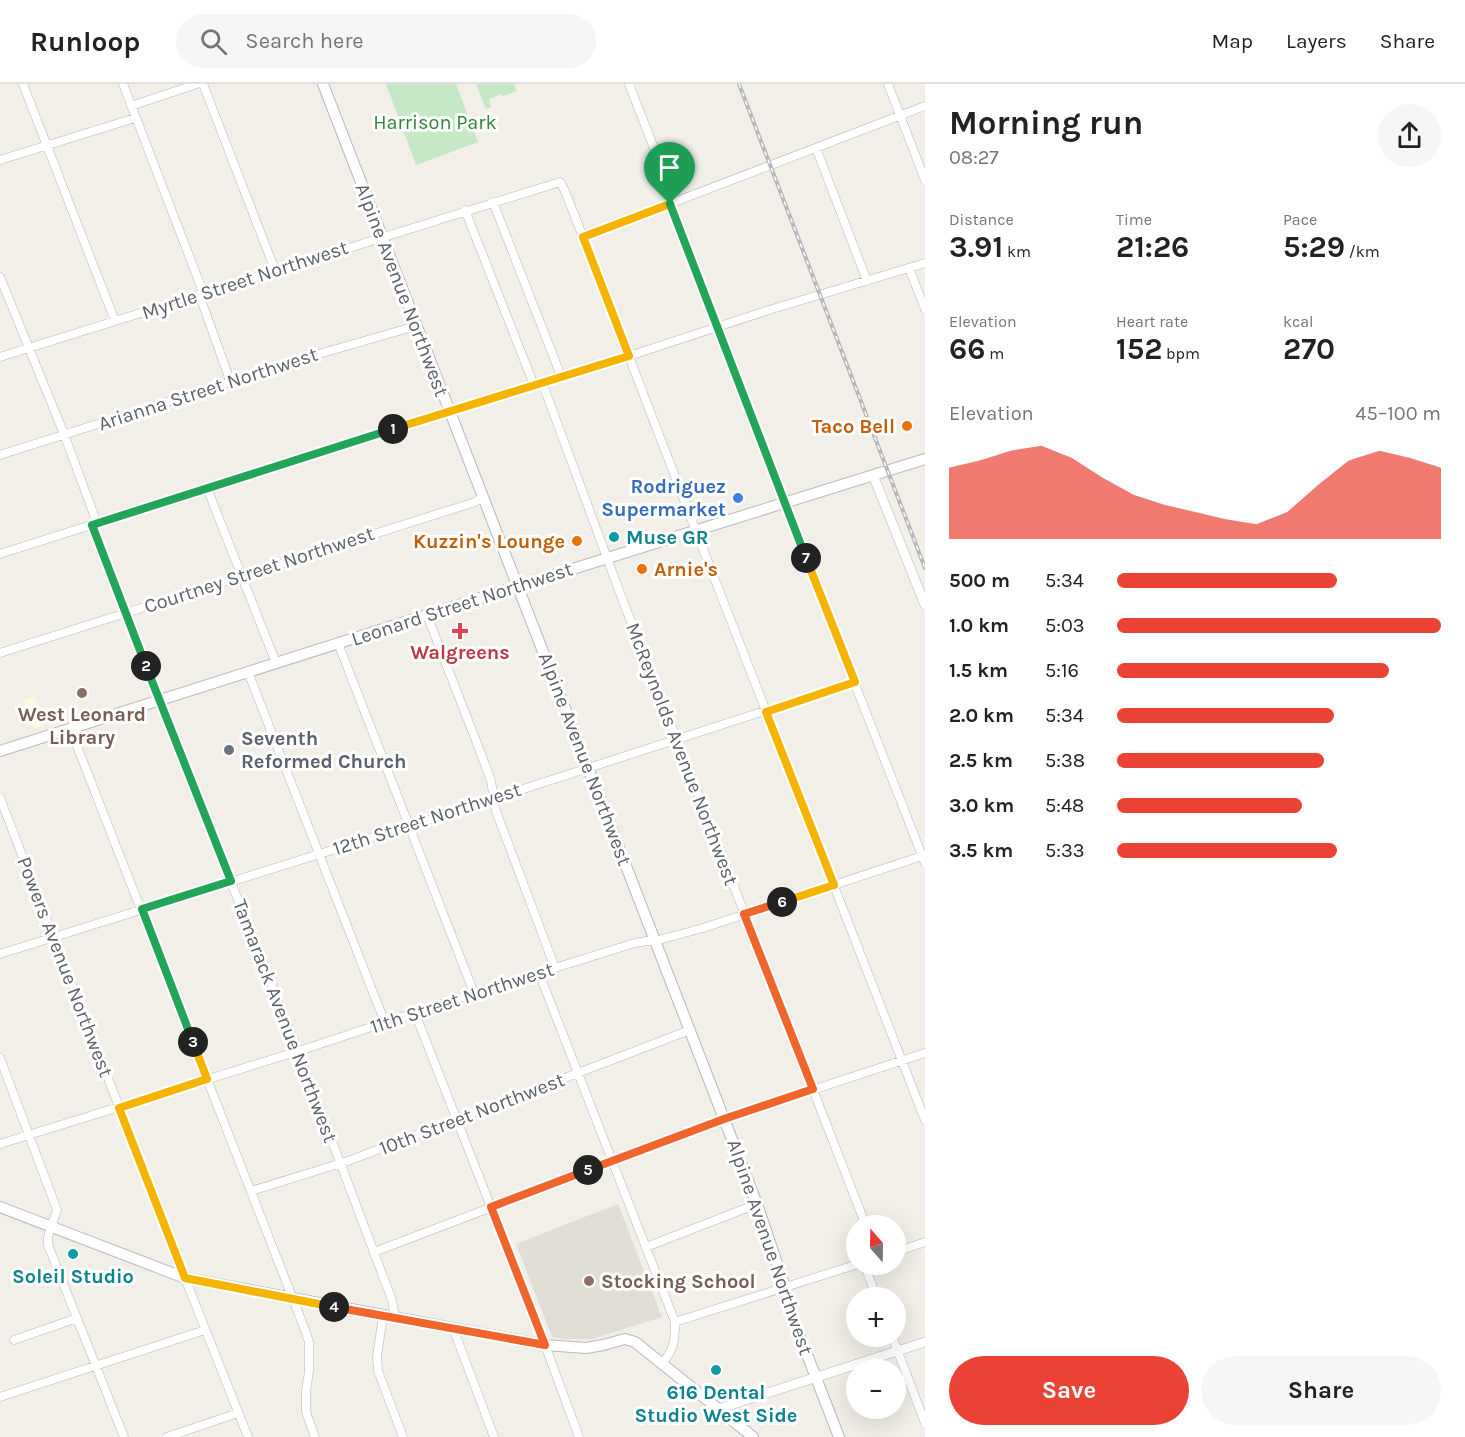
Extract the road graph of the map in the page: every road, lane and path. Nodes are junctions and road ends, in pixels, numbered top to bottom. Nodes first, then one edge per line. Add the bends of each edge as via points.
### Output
1 (23, 84) edge
2 (123, 84) edge
3 (197, 84) edge
4 (203, 84) edge
5 (323, 84) edge
6 (629, 84) edge
7 (888, 84) edge
8 (131, 106) junction
9 (925, 106) edge
10 (900, 116) junction
11 (135, 118) junction
12 (47, 146) junction
13 (816, 148) junction
14 (0, 160) edge
15 (925, 180) edge
16 (493, 202) junction
17 (673, 203) junction
18 (465, 210) junction
19 (382, 237) junction
20 (583, 237) junction
21 (925, 263) edge
22 (909, 268) junction
23 (276, 270) junction
24 (0, 277) edge
25 (867, 281) junction
26 (201, 293) junction
27 (925, 309) edge
28 (114, 321) junction
29 (416, 326) junction
30 (716, 327) junction
31 (28, 348) junction
32 (629, 356) junction
33 (0, 357) edge
34 (561, 376) junction
35 (231, 382) junction
36 (538, 383) junction
37 (450, 411) junction
38 (64, 434) junction
39 (0, 455) edge
40 (925, 460) edge
41 (873, 475) junction
42 (207, 488) junction
43 (483, 497) junction
44 (784, 503) junction
45 (94, 524) junction
46 (696, 531) junction
47 (0, 554) edge
48 (606, 558) junction
49 (242, 576) junction
50 (518, 586) junction
51 (925, 605) edge
52 (125, 613) junction
53 (427, 615) junction
54 (338, 643) junction
55 (0, 653) edge
56 (276, 663) junction
57 (248, 672) junction
58 (855, 682) junction
59 (159, 700) junction
60 (766, 712) junction
61 (70, 728) junction
62 (676, 740) junction
63 (0, 751) edge
64 (588, 768) junction
65 (0, 798) edge
66 (494, 798) junction
67 (409, 826) junction
68 (318, 854) junction
69 (924, 858) edge
70 (231, 881) junction
71 (834, 885) junction
72 (142, 909) junction
73 (744, 914) junction
74 (54, 938) junction
75 (655, 942) junction
76 (0, 954) edge
77 (555, 968) junction
78 (539, 973) junction
79 (474, 993) junction
80 (415, 1013) junction
81 (385, 1023) junction
82 (690, 1030) junction
83 (298, 1051) junction
84 (925, 1053) edge
85 (0, 1058) edge
86 (902, 1061) junction
87 (577, 1073) junction
88 (207, 1079) junction
89 (813, 1089) junction
90 (119, 1108) junction
91 (724, 1119) junction
92 (925, 1120) edge
93 (456, 1121) junction
94 (29, 1135) junction
95 (0, 1144) edge
96 (612, 1161) junction
97 (341, 1164) junction
98 (251, 1191) junction
99 (757, 1204) junction
100 (0, 1207) edge
101 (491, 1207) junction
102 (862, 1215) edge
103 (52, 1227) junction
104 (925, 1242) edge
105 (646, 1247) junction
106 (906, 1249) edge
107 (374, 1252) junction
108 (846, 1268) edge
109 (185, 1278) junction
110 (785, 1287) junction
111 (293, 1299) junction
112 (383, 1315) junction
113 (395, 1317) junction
114 (77, 1318) junction
115 (675, 1322) junction
116 (453, 1328) junction
117 (206, 1330) junction
118 (14, 1340) dead end
119 (925, 1342) edge
120 (545, 1345) junction
121 (896, 1347) edge
122 (898, 1351) junction
123 (662, 1364) junction
124 (96, 1367) junction
125 (816, 1377) junction
126 (0, 1397) edge
127 (718, 1409) junction
128 (238, 1413) junction
129 (925, 1424) edge
130 (124, 1437) edge
131 (167, 1437) edge
132 (248, 1437) edge
133 (315, 1437) edge
134 (403, 1437) edge
135 (494, 1437) edge
136 (579, 1437) edge
137 (753, 1437) edge
138 (840, 1437) edge

1 - 12 street
2 - 8 street
3 - 8 street
4 - 23 street
5 - 19 main road, Alpine Avenue Northwest
6 - 17 street
7 - 10 street
8 - 11 street
9 - 10 street
10 - 13 street
10 - 15 street
11 - 12 street
11 - 26 street
12 - 14 street
12 - 28 street
13 - 17 street
13 - 25 street
16 - 18 street, Myrtle Street Northwest
16 - 20 street, Myrtle Street Northwest via 560,182
16 - 34 street
17 - 20 street
17 - 30 street
18 - 19 street, Myrtle Street Northwest
18 - 36 street, McReynolds Avenue Northwest
19 - 23 street, Myrtle Street Northwest
19 - 29 main road, Alpine Avenue Northwest
20 - 32 street
21 - 22 street
22 - 25 street
22 - 27 street
23 - 26 street, Myrtle Street Northwest
24 - 31 street, Tamarack Avenue Northwest
25 - 30 street
26 - 28 street, Myrtle Street Northwest
26 - 35 street
28 - 31 street, Myrtle Street Northwest
29 - 35 street, Arianna Street Northwest
29 - 37 main road, Alpine Avenue Northwest
30 - 32 street
30 - 44 street
31 - 33 street, Myrtle Street Northwest
31 - 38 street, Tamarack Avenue Northwest
32 - 34 street
32 - 46 street
34 - 36 street
35 - 38 street, Arianna Street Northwest
36 - 37 street
36 - 48 street, McReynolds Avenue Northwest
37 - 42 street
37 - 43 main road, Alpine Avenue Northwest
38 - 39 street, Arianna Street Northwest
38 - 45 street, Tamarack Avenue Northwest
40 - 41 main road, Leonard Street Northwest
41 - 44 main road, Leonard Street Northwest
41 - 51 street
42 - 45 street
42 - 49 street
43 - 49 street, Courtney Street Northwest
43 - 50 main road, Alpine Avenue Northwest
44 - 46 main road, Leonard Street Northwest
44 - 58 street
45 - 47 street
45 - 52 street, Tamarack Avenue Northwest
46 - 48 main road, Leonard Street Northwest
46 - 60 street
48 - 50 main road, Leonard Street Northwest
48 - 62 street, McReynolds Avenue Northwest
49 - 52 street, Courtney Street Northwest
49 - 56 street
50 - 53 main road, Leonard Street Northwest
50 - 64 main road, Alpine Avenue Northwest
52 - 55 street, Courtney Street Northwest
52 - 59 street, Tamarack Avenue Northwest
53 - 54 main road, Leonard Street Northwest
53 - 66 street via 491,781
54 - 56 main road, Leonard Street Northwest
54 - 67 street
56 - 57 main road, Leonard Street Northwest
57 - 59 main road, Leonard Street Northwest
57 - 68 street
58 - 60 street, 12th Street Northwest
58 - 69 street
59 - 61 main road, Leonard Street Northwest
59 - 70 street, Tamarack Avenue Northwest
60 - 62 street, 12th Street Northwest
60 - 71 street
61 - 63 main road, Leonard Street Northwest
61 - 72 street
62 - 64 street, 12th Street Northwest
62 - 73 street, McReynolds Avenue Northwest
64 - 66 street, 12th Street Northwest
64 - 75 main road, Alpine Avenue Northwest
65 - 74 street, Powers Avenue Northwest
66 - 67 street, 12th Street Northwest
66 - 77 street
67 - 68 street, 12th Street Northwest
67 - 79 street
68 - 70 street, 12th Street Northwest
68 - 81 street
69 - 71 street, 11th Street Northwest
70 - 72 street, 12th Street Northwest
70 - 83 street, Tamarack Avenue Northwest
71 - 73 street, 11th Street Northwest
71 - 86 street
72 - 74 street, 12th Street Northwest
72 - 88 street
73 - 75 street, 11th Street Northwest
73 - 89 street, McReynolds Avenue Northwest
74 - 76 street, 12th Street Northwest
74 - 90 street, Powers Avenue Northwest
75 - 77 street, 11th Street Northwest via 635,943
75 - 82 main road, Alpine Avenue Northwest
77 - 78 street, 11th Street Northwest
78 - 79 street, 11th Street Northwest
78 - 87 street
79 - 80 street, 11th Street Northwest
80 - 81 street, 11th Street Northwest
80 - 93 street
81 - 83 street, 11th Street Northwest
82 - 87 street, 10th Street Northwest
82 - 91 main road, Alpine Avenue Northwest
83 - 88 street, 11th Street Northwest
83 - 97 street, Tamarack Avenue Northwest
84 - 86 street
85 - 94 street
86 - 89 street
86 - 92 street
87 - 93 street, 10th Street Northwest
87 - 96 street
88 - 90 street, 11th Street Northwest
88 - 98 street
89 - 91 street
89 - 102 street, McReynolds Avenue Northwest
90 - 94 street, 11th Street Northwest
90 - 109 street, Powers Avenue Northwest
91 - 96 street
91 - 99 main road, Alpine Avenue Northwest
93 - 97 street, 10th Street Northwest
93 - 101 street
94 - 95 street, 11th Street Northwest
94 - 103 street via 57,1210
96 - 101 street
96 - 105 street
97 - 98 street, 10th Street Northwest
97 - 107 street, Tamarack Avenue Northwest
98 - 111 street
99 - 105 street
99 - 110 main road, Alpine Avenue Northwest
100 - 103 main road
101 - 107 street
101 - 120 street
103 - 109 main road
103 - 114 street via 48,1245
104 - 106 street
105 - 115 street
107 - 113 street, Tamarack Avenue Northwest
108 - 110 street
109 - 111 main road
109 - 117 street, Powers Avenue Northwest
110 - 115 street
110 - 125 main road, Alpine Avenue Northwest via 784,1295
111 - 112 main road
111 - 133 street via 309,1342 306,1412
112 - 113 main road
112 - 134 street via 377,1364
113 - 116 main road
114 - 118 street
114 - 124 street
115 - 123 street via 672,1350
116 - 120 main road
116 - 135 street
117 - 124 street
117 - 128 street, Powers Avenue Northwest
119 - 122 street
120 - 123 main road via 586,1348 625,1339
120 - 136 street
121 - 122 street
122 - 125 street
122 - 129 street
123 - 127 main road
124 - 126 street
124 - 130 street
125 - 127 street
125 - 138 main road, Alpine Avenue Northwest
127 - 137 main road
128 - 131 street
128 - 132 street, Powers Avenue Northwest

